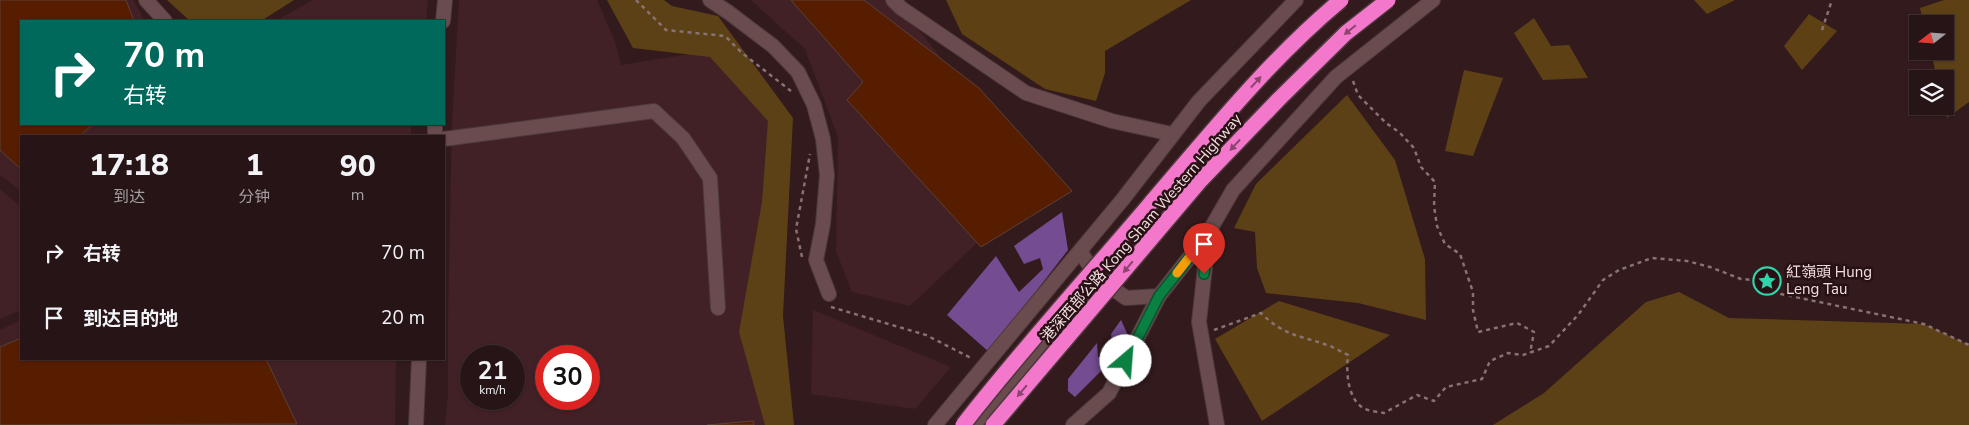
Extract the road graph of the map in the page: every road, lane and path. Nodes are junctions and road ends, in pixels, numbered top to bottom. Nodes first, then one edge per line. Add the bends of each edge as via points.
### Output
1 (146, 0) edge
2 (444, 0) edge
3 (636, 0) edge
4 (710, 0) edge
5 (893, 0) edge
6 (1296, 0) edge
7 (1341, 0) edge
8 (1388, 0) edge
9 (1434, 0) edge
10 (1832, 0) edge
11 (164, 20) edge
12 (443, 20) edge
13 (1822, 30) dead end
14 (1349, 67) junction
15 (792, 92) dead end
16 (1172, 134) junction
17 (445, 139) edge
18 (811, 153) dead end
19 (1201, 243) junction
20 (1080, 252) junction
21 (804, 264) dead end
22 (1096, 276) junction
23 (1159, 296) junction
24 (828, 300) joint
25 (718, 308) dead end
26 (1201, 335) junction
27 (1969, 345) edge
28 (1530, 353) junction
29 (419, 360) edge
30 (986, 365) junction
31 (416, 425) edge
32 (935, 425) edge
33 (963, 425) edge
34 (974, 425) edge
35 (993, 425) edge
36 (1074, 425) edge
37 (1217, 425) edge

1 - 11 street
2 - 12 street
3 - 15 path via 666,30 725,36
4 - 24 street via 773,46 798,72 814,106 823,139 827,175 816,260
5 - 16 street via 1026,93 1112,121
6 - 16 street via 1199,101
33 -> 7 highway, 港深西部公路 Kong Sham Western Highway, bridge via 1233,108 1280,56
8 -> 35 highway, 港深西部公路 Kong Sham Western Highway, bridge via 1346,33 1201,180
9 - 14 street
10 - 13 path
14 - 19 street via 1336,77 1233,190
14 - 28 path via 1358,95 1386,123 1400,132 1414,148 1421,167 1435,182 1437,226 1445,244 1460,254 1473,292 1478,332 1517,323 1534,332
16 - 20 street
17 - 25 street via 654,111 682,138 710,178
18 - 21 path via 796,229
19 - 23 street
19 - 26 street via 1206,258 1199,322
20 - 22 street
20 - 30 street
22 - 23 street via 1126,298
22 - 34 street
23 - 36 street via 1109,393
24 - 30 path via 926,335
26 - 28 path via 1261,313 1273,325 1294,336 1328,345 1348,355 1346,373 1352,394 1364,408 1384,413 1416,395 1434,401 1446,387 1482,379 1490,361 1508,354
26 - 37 street
27 - 28 path via 1924,324 1781,294 1767,281 1741,279 1687,261 1652,258 1619,270 1603,280 1578,315 1549,346
29 - 31 street
30 - 32 street

